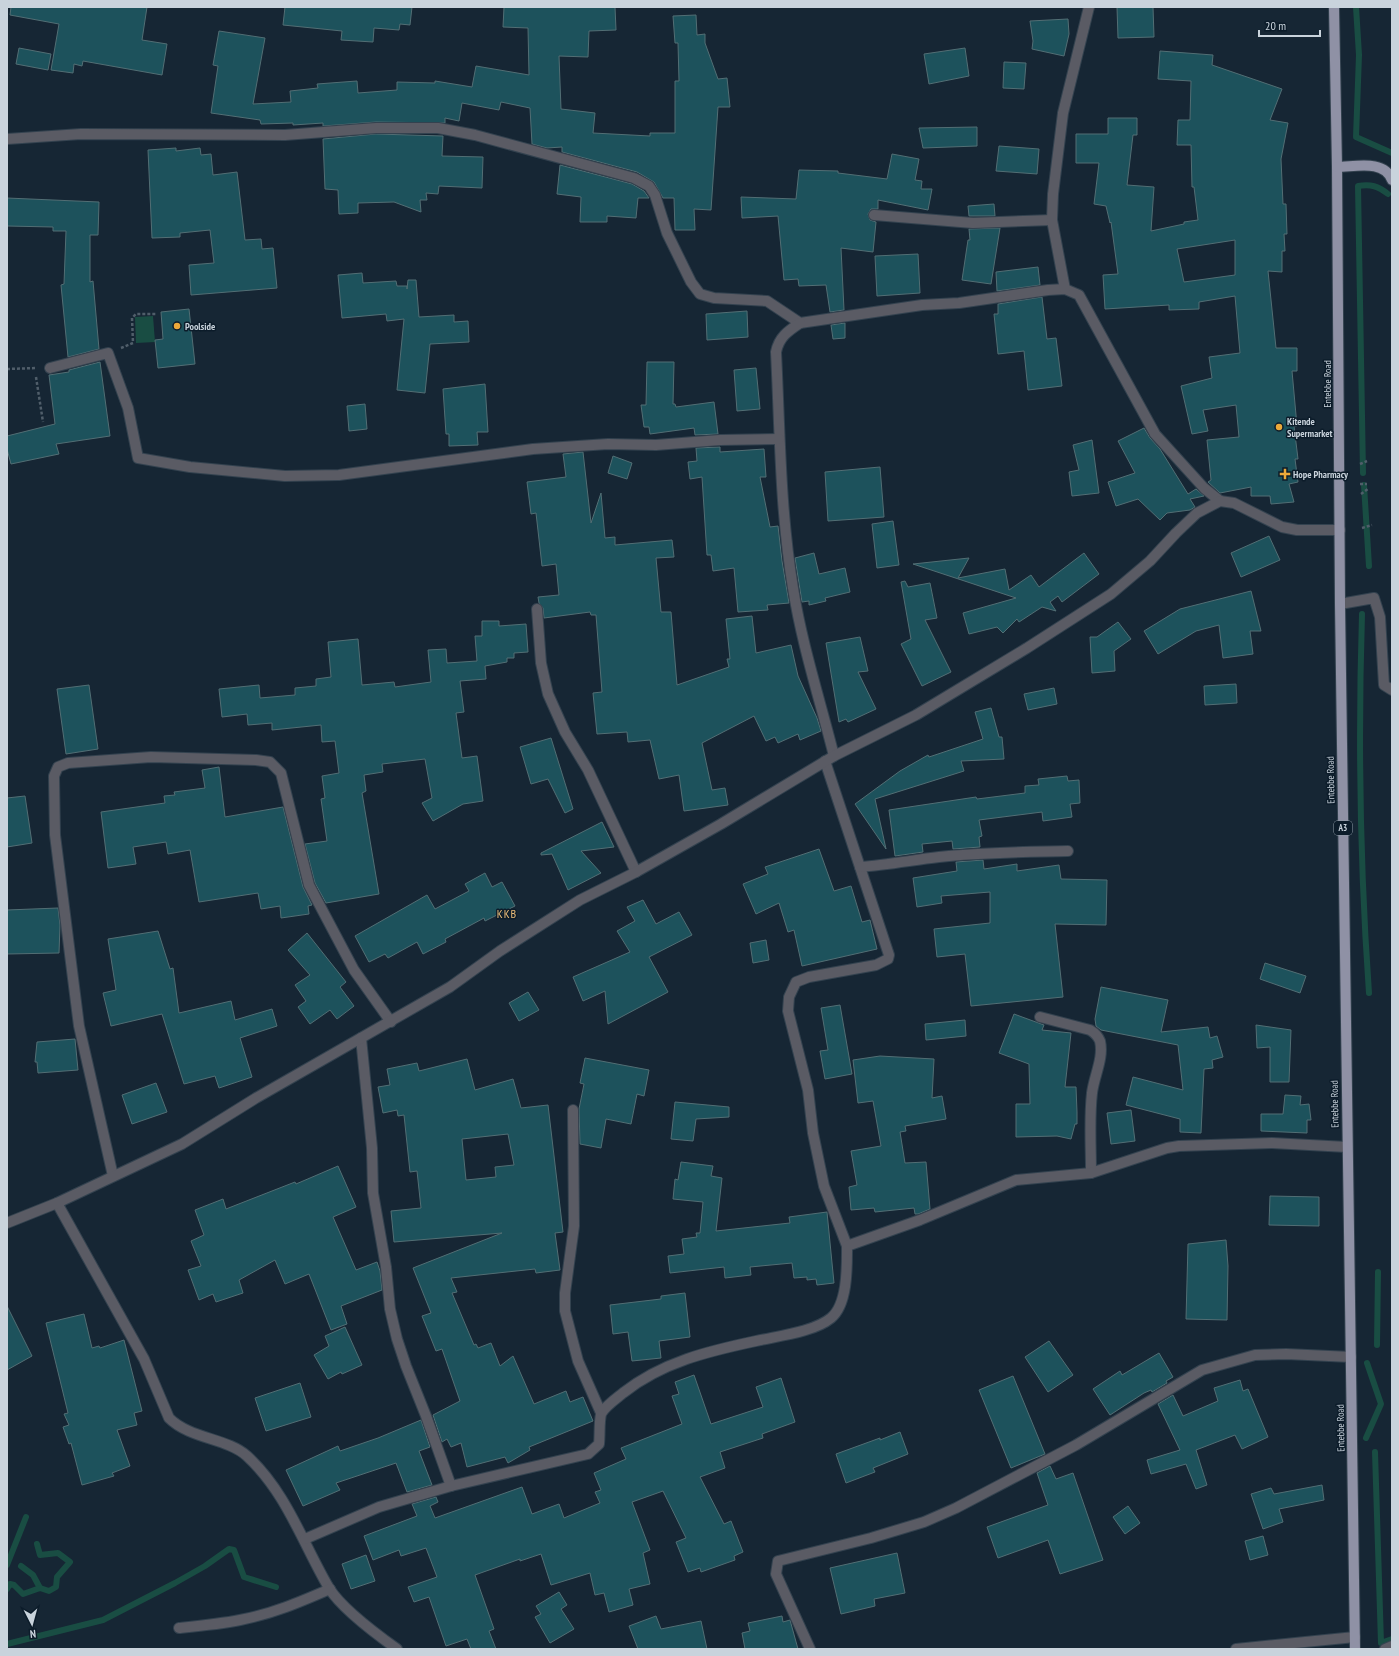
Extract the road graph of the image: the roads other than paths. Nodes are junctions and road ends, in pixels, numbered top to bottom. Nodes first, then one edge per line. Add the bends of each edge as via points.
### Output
1 (1089, 7) edge
2 (1334, 7) edge
3 (7, 139) edge
4 (1337, 167) junction
5 (1392, 178) edge
6 (874, 215) dead end
7 (1052, 220) junction
8 (1066, 289) junction
9 (800, 323) junction
10 (50, 368) road end
11 (779, 438) junction
12 (1220, 502) junction
13 (1340, 530) junction
14 (1340, 604) junction
15 (537, 609) dead end
16 (1392, 690) edge
17 (830, 758) junction
18 (1068, 851) dead end
19 (860, 867) junction
20 (636, 872) junction
21 (1040, 1017) dead end
22 (391, 1022) junction
23 (361, 1038) junction
24 (572, 1110) dead end
25 (1347, 1147) junction
26 (1091, 1172) junction
27 (113, 1176) junction
28 (57, 1203) junction
29 (7, 1223) edge
30 (847, 1246) junction
31 (1351, 1357) junction
32 (601, 1413) junction
33 (450, 1486) junction
34 (305, 1539) junction
35 (330, 1589) junction
36 (179, 1628) dead end
37 (1355, 1637) junction
38 (1392, 1646) edge
39 (397, 1649) edge
40 (810, 1649) edge
41 (1236, 1649) edge
42 (1355, 1649) edge
43 (1385, 1649) edge

1 - 7 street via 1063,113
2 - 4 main road, Entebbe Road / A3
3 - 9 street via 82,134 285,136 376,128 438,128 474,135 634,178 649,186 690,282 700,294 714,298 767,302
4 - 5 main road via 1377,166 1384,169
4 - 13 main road, Entebbe Road / A3
6 - 7 street via 973,223
7 - 8 street
8 - 9 street via 959,303 922,305
8 - 12 street via 1079,295 1155,434
9 - 11 street via 778,341 776,352
10 - 11 street via 108,353 128,408 138,458 190,468 285,476 339,475 533,449
11 - 17 street via 784,518 793,588 802,641
12 - 13 street via 1234,503 1282,527 1297,530
12 - 17 street via 1197,513 1126,582 1092,606 916,715
13 - 14 main road, Entebbe Road / A3
14 - 16 street via 1374,598 1380,617 1384,685
14 - 25 main road, Entebbe Road / A3
15 - 20 street via 541,663 548,694 565,732 588,770
17 - 19 street
17 - 20 street
18 - 19 street via 940,857 885,866
19 - 30 street via 889,955 888,959 876,965 809,977 796,982 789,997 788,1011 808,1090 813,1133 824,1186
20 - 22 street via 580,900 500,951 450,988
21 - 26 street via 1090,1030 1097,1035 1100,1042 1100,1059 1091,1111
22 - 23 street
22 - 27 street via 354,970 310,885 281,773 270,762 151,757 68,763 58,767 54,776 55,835 79,1026
23 - 27 street via 182,1144
23 - 33 street via 372,1148 373,1193 386,1267 390,1309 406,1366
24 - 32 street via 574,1226 565,1311 578,1361
25 - 26 street via 1272,1143 1179,1146
25 - 31 main road, Entebbe Road / A3
26 - 30 street via 1016,1180 920,1220
27 - 28 street
28 - 29 street
28 - 34 street via 144,1359 169,1418 187,1430 247,1456 286,1505
30 - 32 street via 848,1270 843,1299 832,1318 804,1331 698,1354 666,1367 636,1382
31 - 37 main road, Entebbe Road / A3
31 - 40 street via 1256,1355 1202,1370 1076,1445 956,1508 924,1522 871,1538 778,1561 776,1574
32 - 33 street via 599,1444 588,1454
33 - 34 street via 379,1507
34 - 35 street
35 - 36 street via 290,1607 239,1621
35 - 39 street via 372,1631
37 - 41 street
37 - 42 main road, Entebbe Road / A3
38 - 43 street

